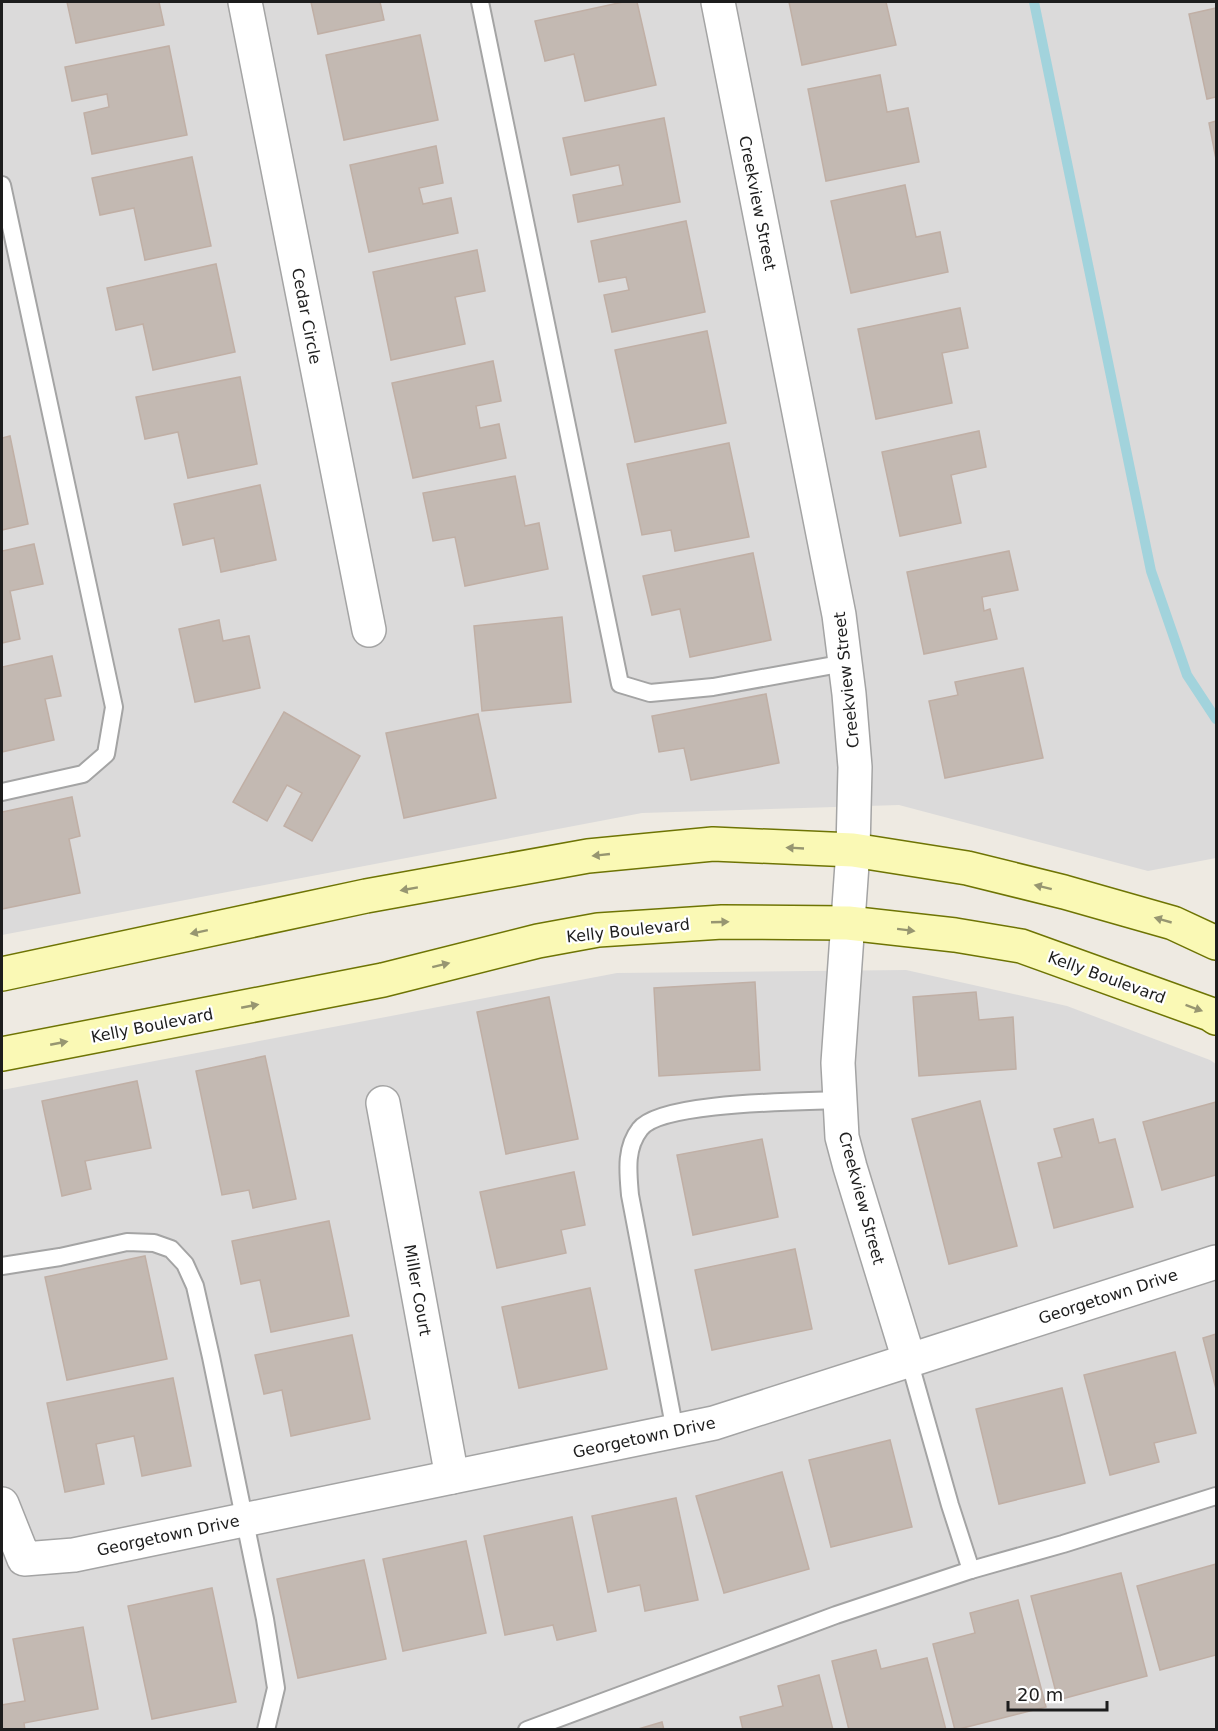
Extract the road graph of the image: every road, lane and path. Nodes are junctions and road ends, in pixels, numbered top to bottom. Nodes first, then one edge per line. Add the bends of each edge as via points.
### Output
1 (245, 2) edge
2 (480, 2) edge
3 (718, 2) edge
4 (2, 185) edge
5 (369, 630) dead end
6 (846, 663) junction
7 (2, 792) edge
8 (854, 850) junction
9 (848, 923) junction
10 (1216, 943) edge
11 (2, 974) edge
12 (1216, 1018) edge
13 (2, 1054) edge
14 (840, 1100) junction
15 (383, 1103) dead end
16 (1216, 1262) edge
17 (2, 1266) edge
18 (909, 1360) junction
19 (675, 1431) junction
20 (452, 1477) junction
21 (1216, 1496) edge
22 (2, 1504) edge
23 (245, 1520) junction
24 (971, 1570) junction
25 (266, 1730) edge
26 (527, 1730) edge

1 - 5 street, Cedar Circle
2 - 6 lane via 620,684 650,693 713,687
3 - 6 street, Creekview Street
4 - 7 lane via 114,707 106,754 83,774
6 - 8 street, Creekview Street via 855,767
8 - 9 street, Creekview Street
10 -> 8 main road via 1173,923 1064,892 967,868
8 -> 11 main road via 713,844 588,856 366,896
9 -> 12 main road, Kelly Boulevard via 1021,946
13 -> 9 main road, Kelly Boulevard via 383,980 538,940 598,930 722,922
9 - 14 street, Creekview Street via 838,1063
14 - 18 street, Creekview Street via 842,1137
14 - 19 lane via 698,1108 662,1115 641,1127 630,1144 630,1195
15 - 20 street, Miller Court
16 - 18 street, Georgetown Drive
17 - 23 lane via 127,1242 171,1249 185,1264 198,1296
18 - 19 street, Georgetown Drive via 714,1423
18 - 24 lane
19 - 20 street, Georgetown Drive
20 - 23 street, Georgetown Drive
21 - 24 lane
22 - 23 street, Georgetown Drive via 24,1559 74,1555
23 - 25 lane via 276,1688
24 - 26 lane

